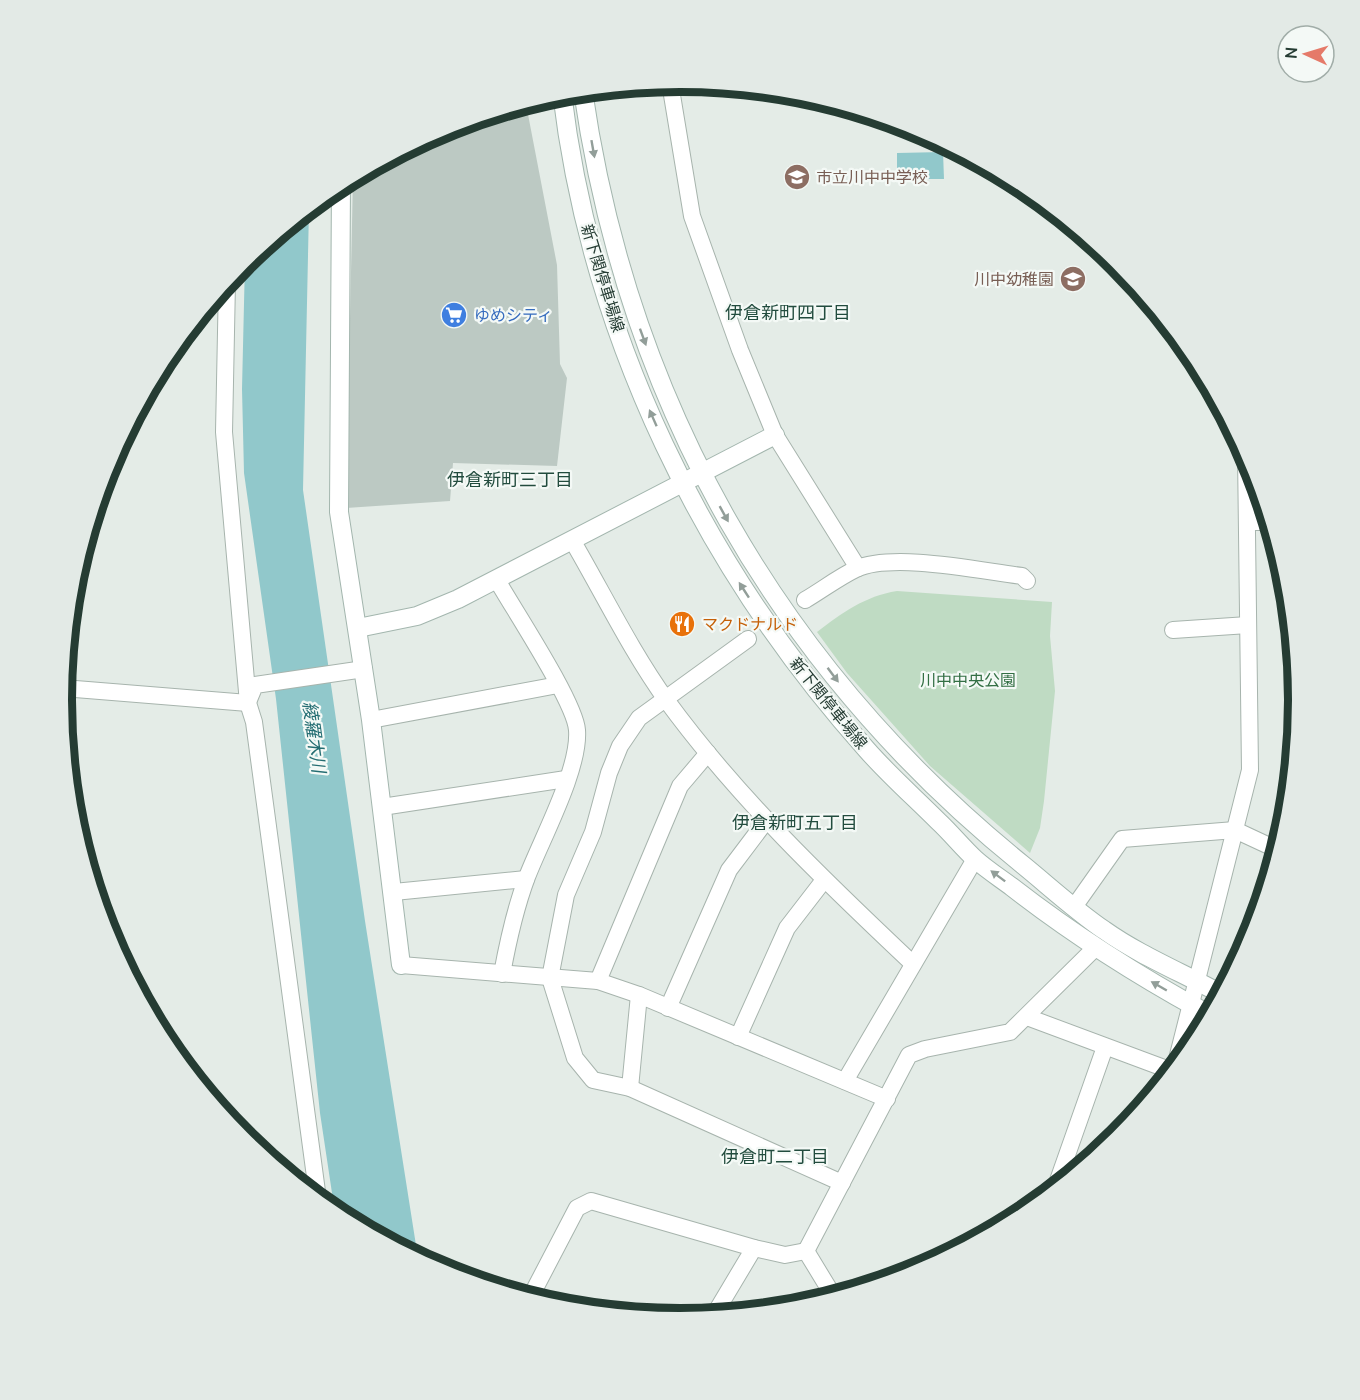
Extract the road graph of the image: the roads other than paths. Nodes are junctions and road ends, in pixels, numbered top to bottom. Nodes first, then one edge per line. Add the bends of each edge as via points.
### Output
1 (672, 92) edge
2 (585, 100) edge
3 (564, 103) edge
4 (341, 195) edge
5 (227, 295) edge
6 (776, 435) junction
7 (701, 472) junction
8 (1246, 479) edge
9 (681, 482) junction
10 (1247, 522) junction
11 (1261, 522) edge
12 (572, 540) junction
13 (858, 568) junction
14 (497, 580) junction
15 (1027, 581) dead end
16 (805, 600) dead end
17 (1248, 625) junction
18 (358, 628) junction
19 (1173, 630) dead end
20 (748, 639) dead end
21 (364, 669) junction
22 (558, 685) junction
23 (72, 689) edge
24 (666, 699) junction
25 (248, 703) junction
26 (371, 720) junction
27 (708, 753) junction
28 (566, 779) junction
29 (382, 807) junction
30 (766, 821) junction
31 (1235, 830) junction
32 (1270, 846) edge
33 (975, 859) junction
34 (526, 879) junction
35 (824, 880) junction
36 (394, 892) junction
37 (1074, 907) junction
38 (1094, 949) junction
39 (913, 964) junction
40 (401, 965) joint
41 (502, 974) junction
42 (550, 978) junction
43 (598, 981) junction
44 (1197, 981) junction
45 (1214, 990) edge
46 (639, 995) junction
47 (1190, 1004) junction
48 (668, 1008) junction
49 (1203, 1011) edge
50 (1027, 1017) junction
51 (738, 1037) junction
52 (1180, 1046) edge
53 (1105, 1047) junction
54 (1164, 1068) edge
55 (845, 1081) junction
56 (630, 1088) junction
57 (887, 1099) junction
58 (1059, 1175) edge
59 (842, 1183) junction
60 (316, 1187) edge
61 (754, 1248) junction
62 (806, 1251) junction
63 (829, 1289) edge
64 (534, 1290) edge
65 (719, 1307) edge

1 - 6 street via 692,216 711,274
2 -> 7 main road, 新下関停車場線 via 614,251 657,373
9 -> 3 main road, 新下関停車場線 via 641,392 600,275
4 - 18 main road via 339,512
5 - 25 street via 224,432
6 - 7 main road
6 - 13 street
7 - 9 main road
7 -> 37 main road, 新下関停車場線 via 748,556 795,626 882,734 957,810
8 - 10 street
9 - 12 main road
33 -> 9 main road, 新下関停車場線 via 868,751 788,652 719,551
10 - 11 street
10 - 17 street
12 - 14 main road
12 - 24 street
13 - 15 street via 890,563 936,565 1022,576
13 - 16 street
14 - 18 main road via 417,616
14 - 22 street
17 - 19 street
17 - 31 street via 1250,770
18 - 21 main road
20 - 24 street
21 - 25 street via 255,685
21 - 26 main road
22 - 26 street
22 - 28 street via 577,729 574,757
23 - 25 street
24 - 27 street
24 - 42 street via 639,718 620,746 593,832 566,895
25 - 60 street via 254,722
26 - 29 main road
27 - 30 street
27 - 43 street via 680,786
28 - 29 street
28 - 34 street
29 - 36 main road
30 - 35 street
30 - 48 street via 729,870
31 - 32 street
31 - 37 street via 1122,839
31 - 44 street
38 -> 33 main road, 新下関停車場線
33 - 39 street
34 - 36 street
34 - 41 street via 509,932
35 - 39 street
35 - 51 street via 787,928
36 - 40 main road
37 - 44 main road, 新下関停車場線 via 1106,932
47 -> 38 main road, 新下関停車場線
38 - 50 street
39 - 55 street
40 - 41 street
41 - 42 street
42 - 43 street
42 - 56 street via 575,1058 593,1080
43 - 46 street
44 - 45 main road, 新下関停車場線
44 - 47 street
46 - 48 street
46 - 56 street
47 - 49 main road, 新下関停車場線
47 - 52 street
48 - 51 street
50 - 53 street
50 - 57 street via 1010,1032 909,1055
51 - 55 street
53 - 54 street
53 - 58 street
55 - 57 street
56 - 59 street
57 - 59 street
59 - 62 street
61 - 62 street via 786,1255
61 - 64 street via 609,1204 584,1202 577,1208
61 - 65 street
62 - 63 street

